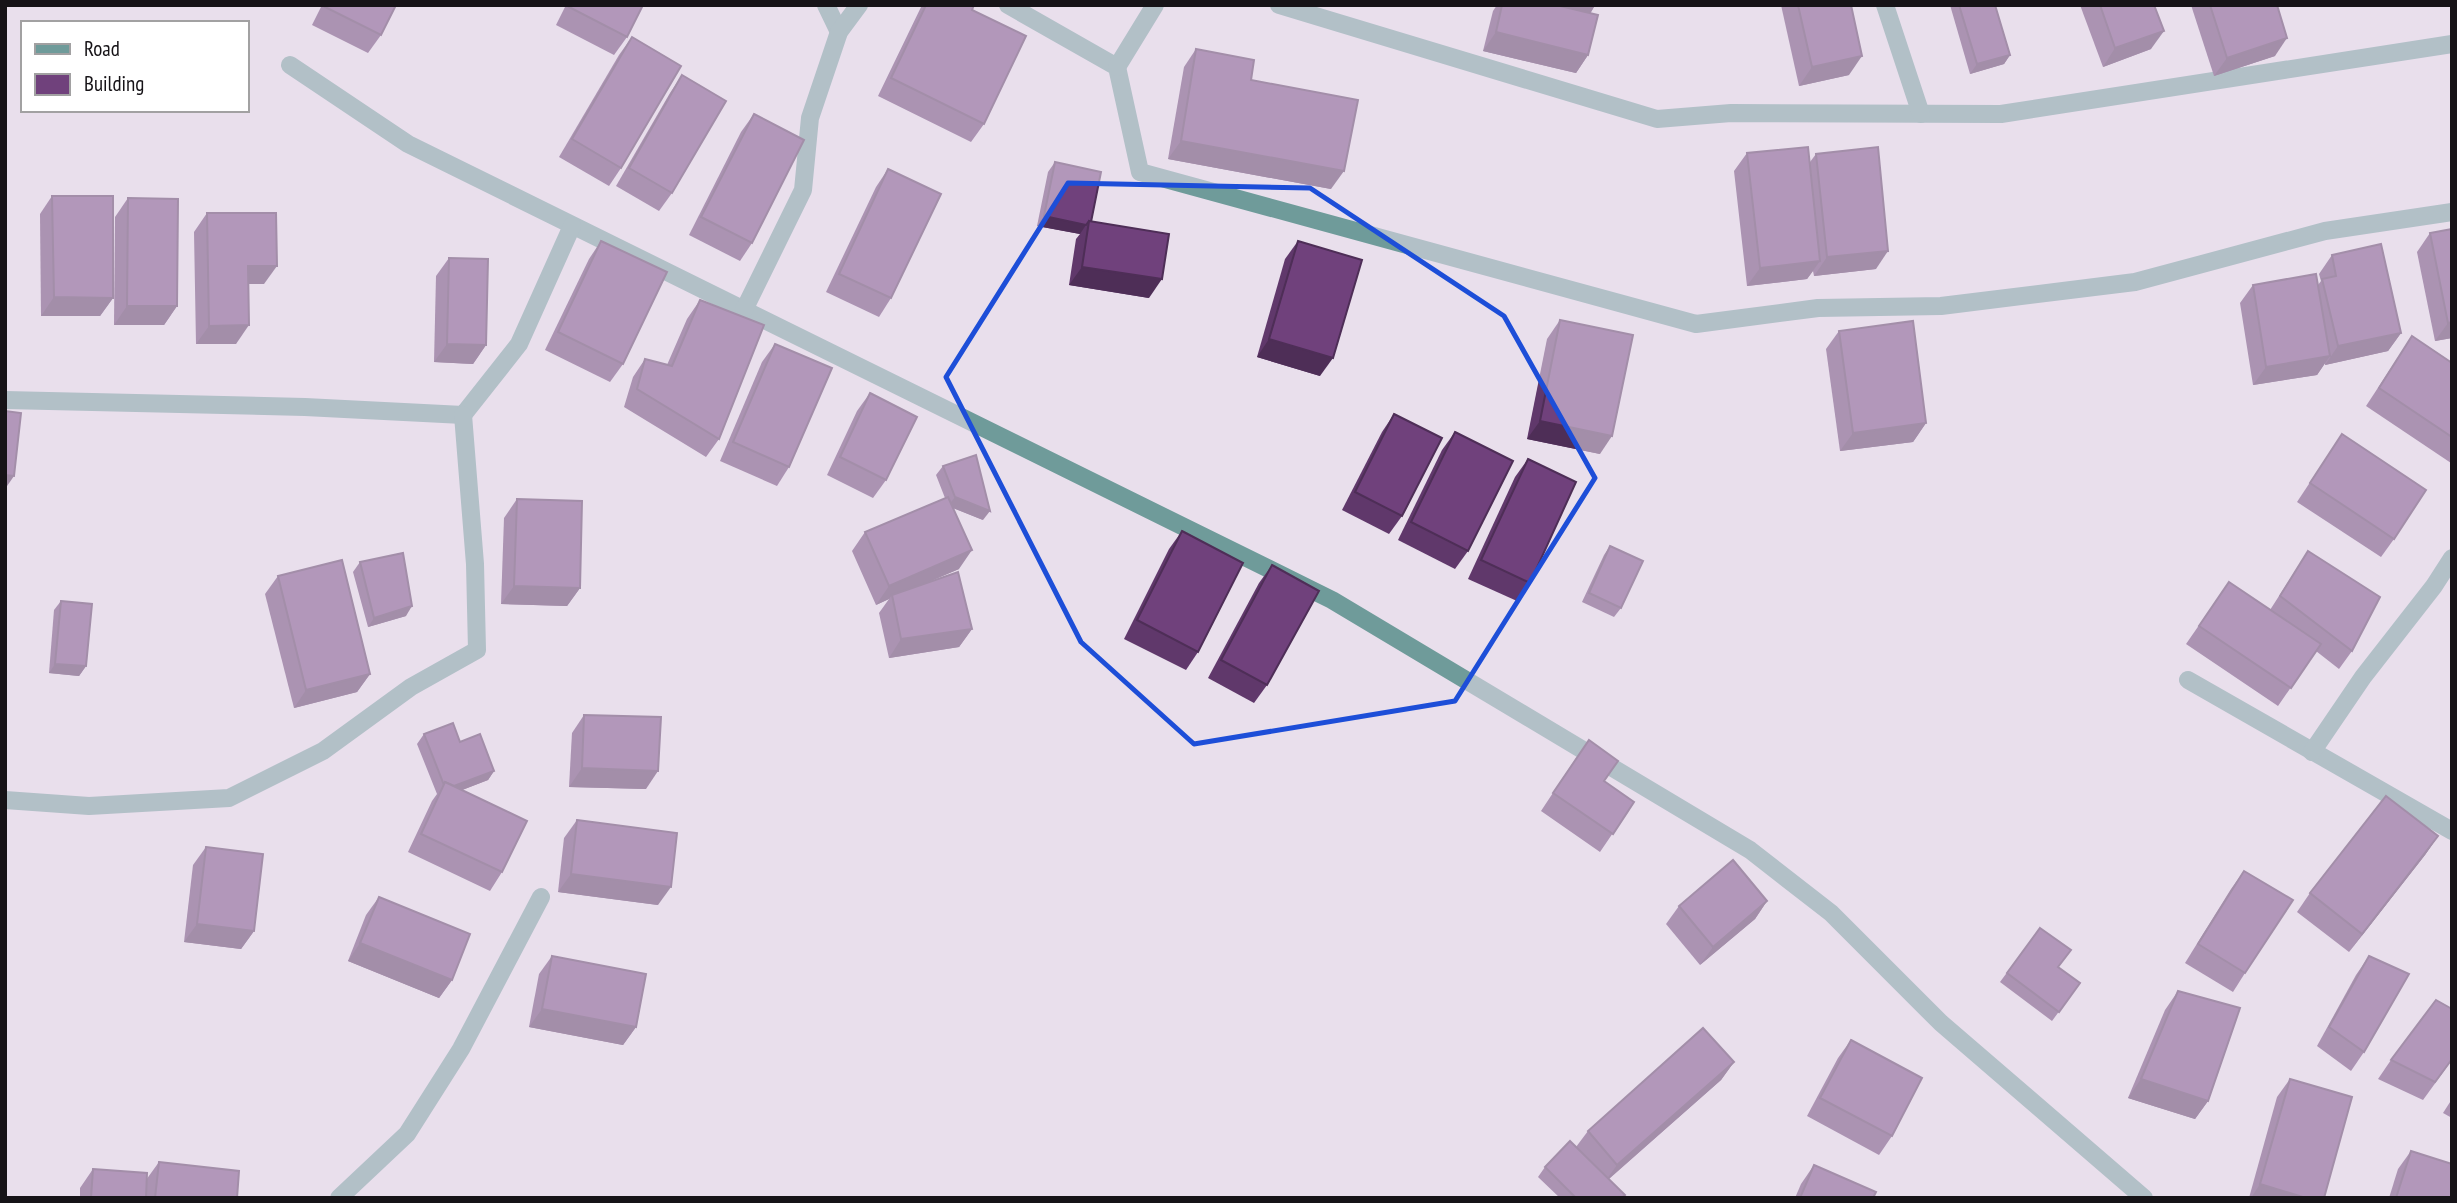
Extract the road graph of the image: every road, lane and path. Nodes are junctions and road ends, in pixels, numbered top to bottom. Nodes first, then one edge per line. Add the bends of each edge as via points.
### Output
1 (826, 5) edge
2 (859, 5) edge
3 (1008, 5) edge
4 (1155, 5) edge
5 (1279, 5) edge
6 (1885, 5) edge
7 (839, 32) junction
8 (2452, 44) edge
9 (290, 65) dead end
10 (1117, 67) junction
11 (1921, 114) junction
12 (2452, 212) edge
13 (572, 226) junction
14 (744, 310) junction
15 (5, 400) edge
16 (463, 415) junction
17 (2452, 558) edge
18 (2188, 680) dead end
19 (2312, 752) junction
20 (5, 800) edge
21 (2452, 831) edge
22 (541, 897) dead end
23 (339, 1198) edge
24 (2144, 1198) edge

1 - 7 street
2 - 7 street
3 - 10 street
4 - 10 street
5 - 11 street via 1657,119 1731,113
6 - 11 street
7 - 14 street via 810,118 803,190
8 - 11 street via 2001,114
9 - 13 street via 408,145
10 - 12 street via 1140,172 1696,324 1818,308 1941,306 2135,282 2325,231
13 - 14 street
13 - 16 street via 519,344
14 - 24 street via 1332,600 1749,850 1831,913 1941,1023
15 - 16 street
16 - 20 street via 477,650 411,687 323,751 229,798 89,806
17 - 19 street
18 - 19 street
19 - 21 street
22 - 23 street via 461,1049 407,1134

